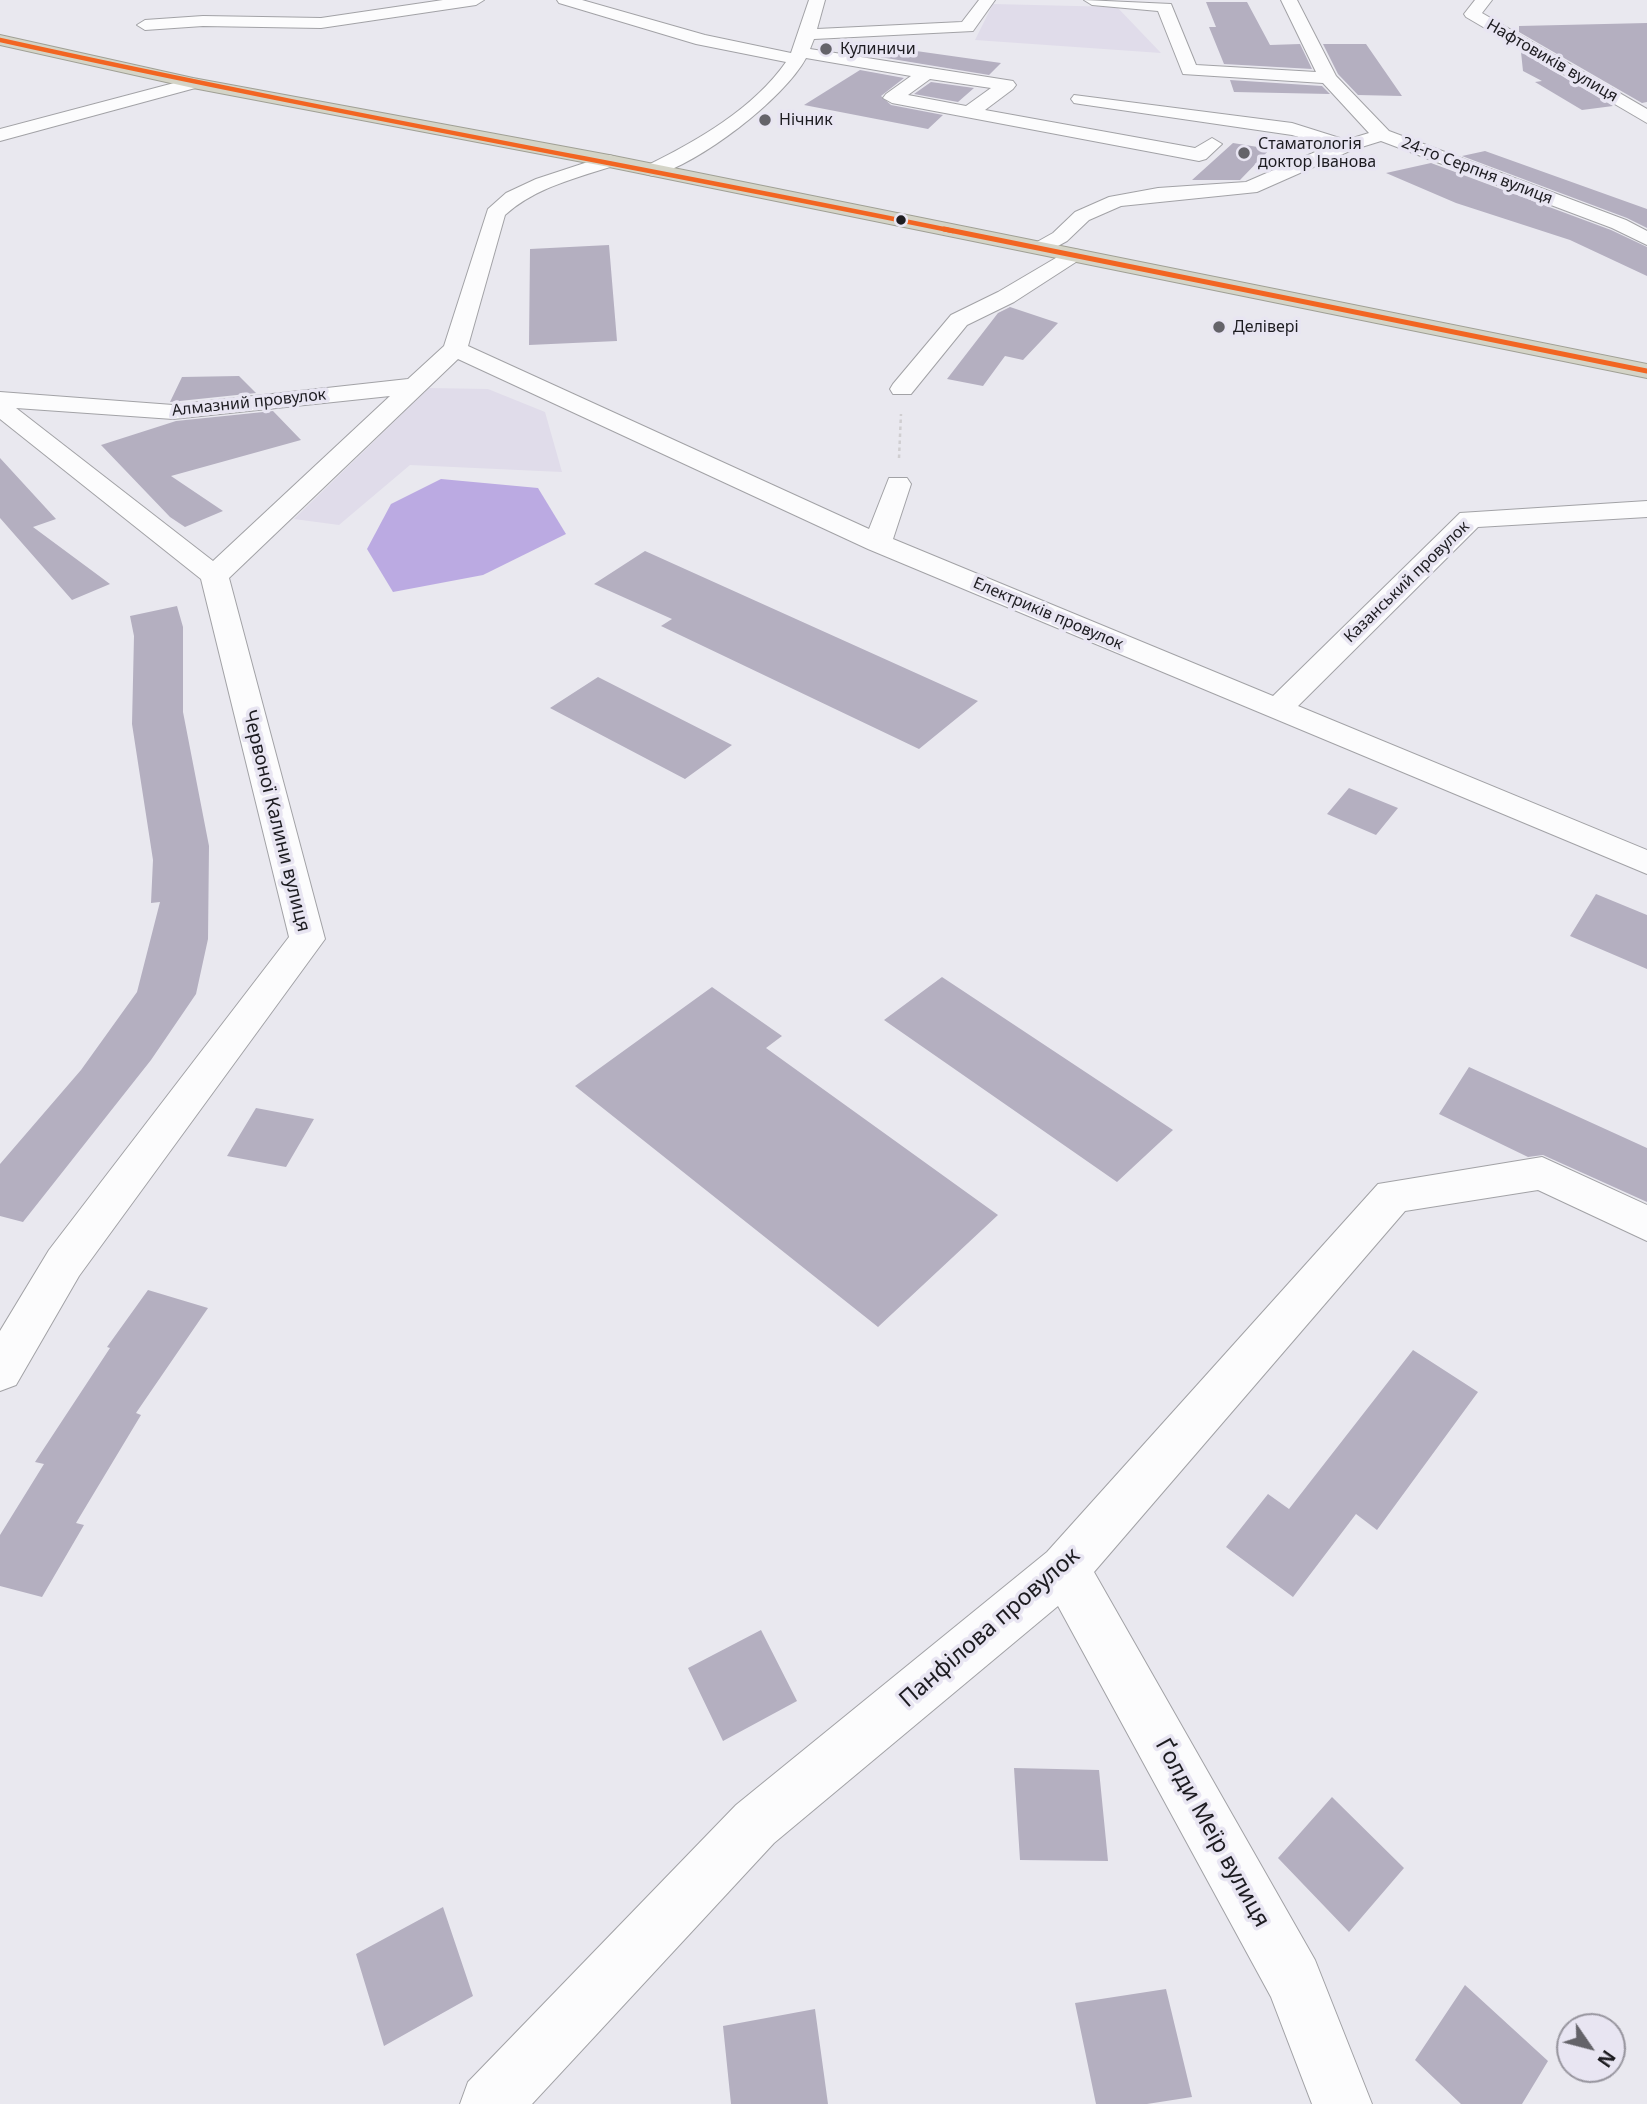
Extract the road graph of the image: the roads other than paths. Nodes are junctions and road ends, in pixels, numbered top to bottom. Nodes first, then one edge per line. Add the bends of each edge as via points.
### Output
1 (476, 0) edge
2 (565, 0) edge
3 (817, 0) edge
4 (987, 0) edge
5 (1092, 0) edge
6 (1289, 0) edge
7 (1484, 0) edge
8 (145, 25) dead end
9 (806, 34) junction
10 (0, 40) edge
11 (798, 56) junction
12 (917, 72) junction
13 (1328, 78) junction
14 (192, 83) junction
15 (1080, 99) dead end
16 (970, 112) junction
17 (1647, 117) edge
18 (0, 135) edge
19 (1382, 135) junction
20 (1212, 145) dead end
21 (1346, 146) junction
22 (609, 161) junction
23 (653, 170) junction
24 (1647, 219) edge
25 (1619, 224) junction
26 (1647, 239) edge
27 (1039, 247) junction
28 (1071, 255) junction
29 (455, 349) junction
30 (1647, 371) edge
31 (415, 386) junction
32 (902, 389) road end
33 (0, 399) edge
34 (0, 407) edge
35 (898, 484) road end
36 (1647, 509) edge
37 (878, 544) junction
38 (214, 576) junction
39 (1278, 709) junction
40 (1647, 863) edge
41 (1647, 1224) edge
42 (0, 1371) edge
43 (1065, 1569) junction
44 (490, 2104) edge
45 (1342, 2104) edge

1 - 8 street via 321,23
2 - 11 street via 702,40
3 - 9 street
4 - 9 street via 967,27
5 - 13 street via 1165,7 1189,70
6 - 13 street, 24-го Серпня вулиця
7 - 17 street, Нафтовиків вулиця via 1472,14
9 - 11 street
10 - 14 highway
11 - 12 street
11 - 23 street via 788,73 723,130
12 - 16 street via 922,78 892,98
12 - 16 street via 1007,85
13 - 19 street, 24-го Серпня вулиця
14 - 18 street
14 - 22 highway
15 - 21 street via 1292,129
16 - 20 street via 1199,155
19 - 21 street
19 - 25 street, 24-го Серпня вулиця
21 - 27 street via 1250,188 1116,201 1083,216 1060,237
22 - 23 highway
22 - 29 street via 543,183 513,197 495,213
23 - 27 highway
24 - 25 street
25 - 26 street, 24-го Серпня вулиця
27 - 28 highway
28 - 30 highway
28 - 32 street via 1006,297 959,320
29 - 31 street
29 - 37 street, Електриків провулок
31 - 33 street, Алмазний провулок via 173,412
31 - 38 street
34 - 38 street
35 - 37 street
36 - 39 street, Казанський провулок via 1470,519
37 - 39 street, Електриків провулок
38 - 42 street, Червоної Калини вулиця via 307,939 64,1263
39 - 40 street, Електриків провулок
41 - 43 street, Панфілова провулок via 1542,1173 1393,1196
43 - 44 street, Панфілова провулок via 755,1824
43 - 45 street, Ґолди Меїр вулиця via 1294,1981

